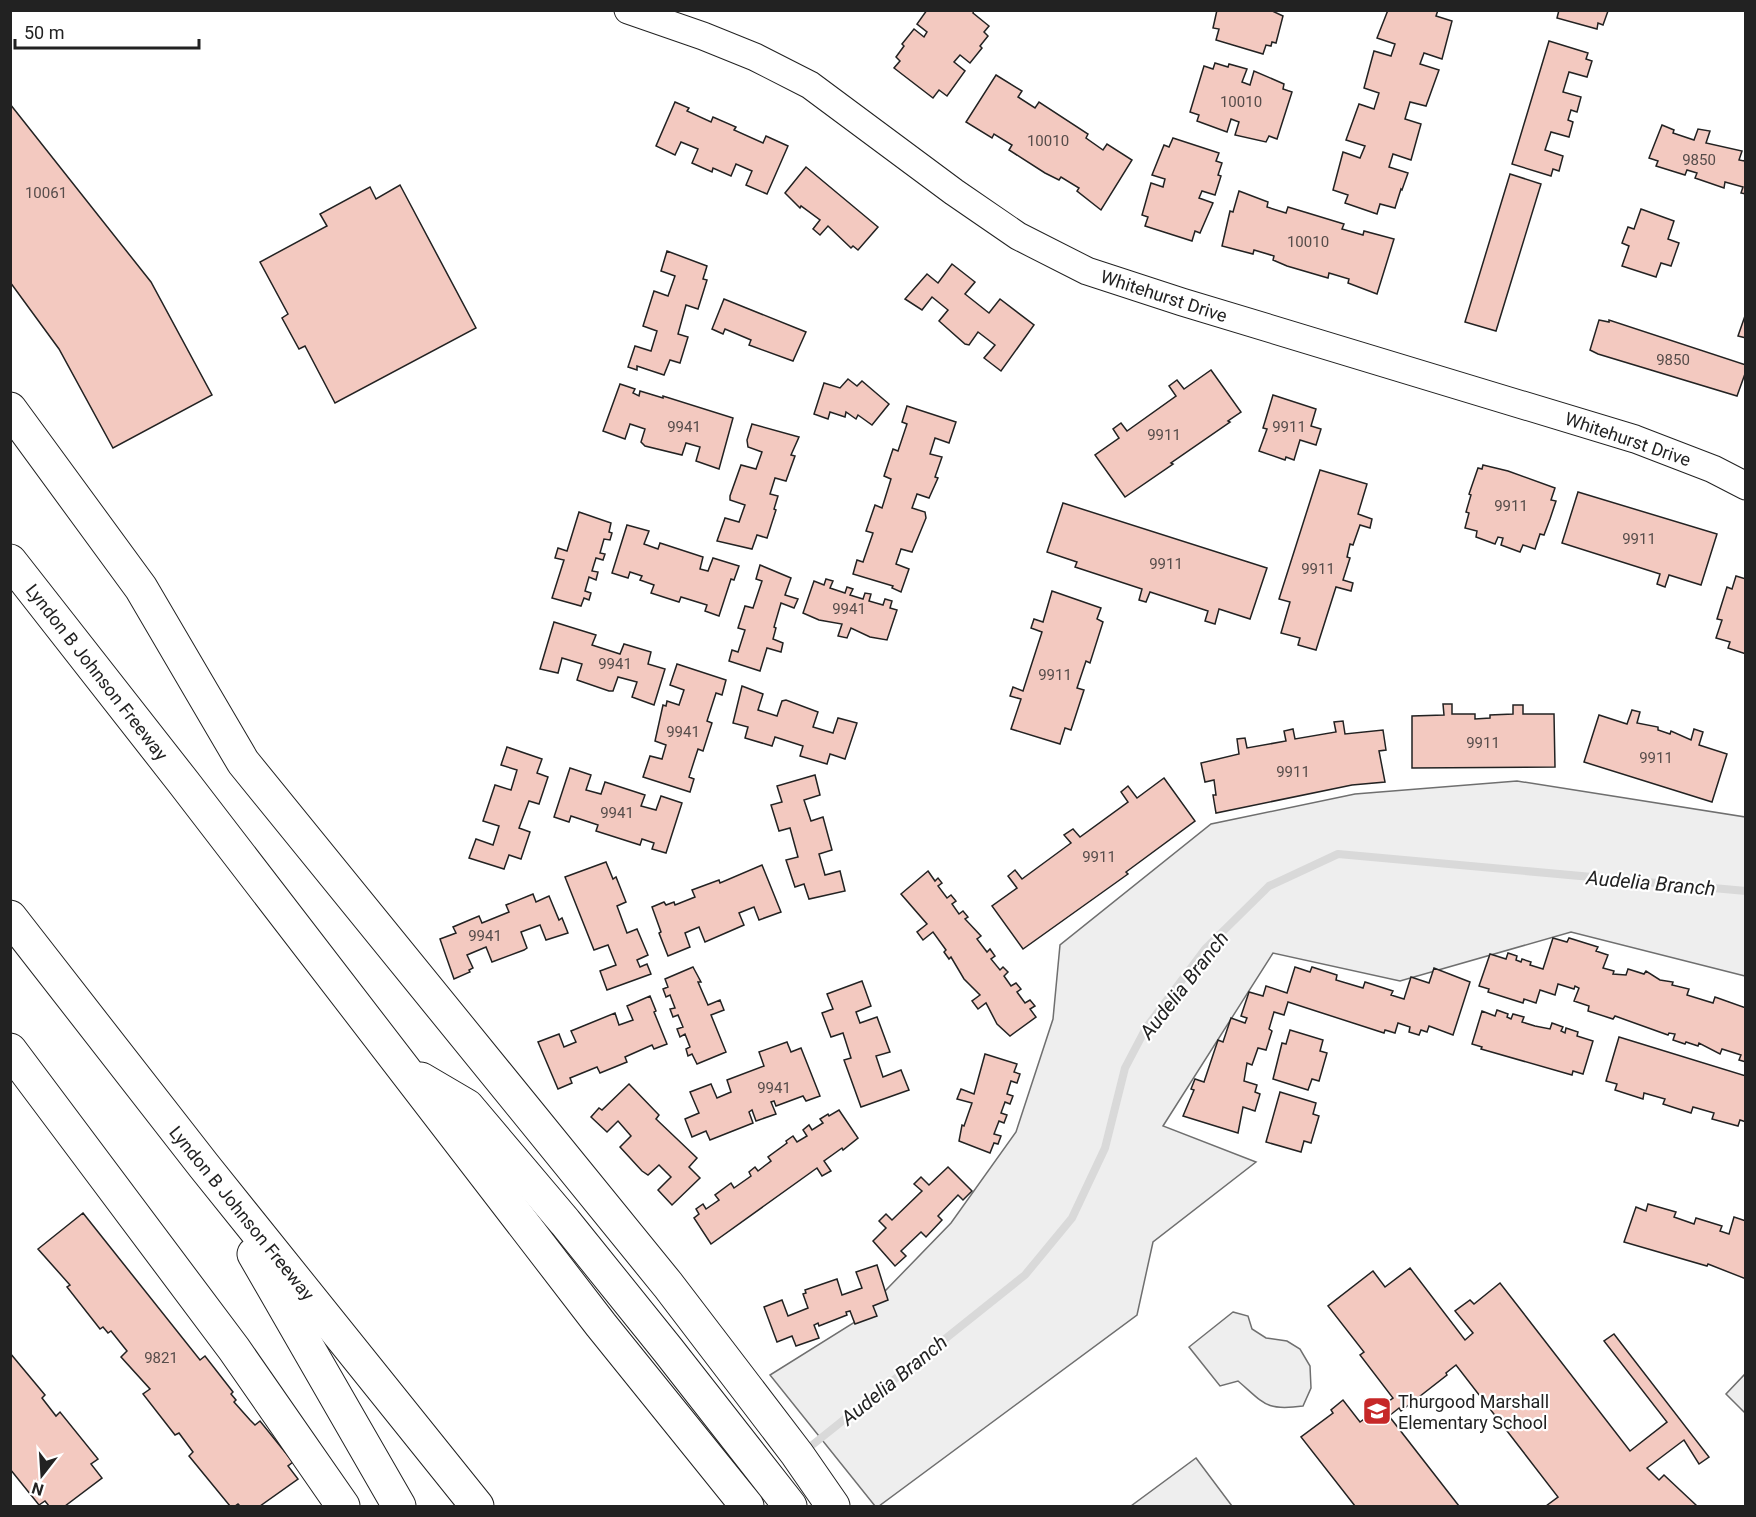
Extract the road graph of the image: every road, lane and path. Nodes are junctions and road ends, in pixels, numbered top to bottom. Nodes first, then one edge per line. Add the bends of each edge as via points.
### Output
1 (628, 10) edge
2 (10, 409) edge
3 (1746, 486) edge
4 (10, 561) edge
5 (10, 917) edge
6 (10, 1050) edge
7 (406, 1071) junction
8 (204, 1166) junction
9 (343, 1506) edge
10 (399, 1506) edge
11 (477, 1506) edge
12 (747, 1506) edge
13 (790, 1506) edge
14 (833, 1506) edge

1 - 3 street, Whitehurst Drive via 755,57 810,85 1018,236 1087,272 1635,439
2 - 14 main road via 141,588 243,762 668,1285 798,1454
4 - 7 main road, Lyndon B Johnson Freeway
5 - 8 main road, Lyndon B Johnson Freeway
6 - 9 main road via 234,1349
7 - 12 main road, Lyndon B Johnson Freeway via 601,1325
7 - 13 main road via 467,1106 565,1222
8 - 10 main road
8 - 11 main road, Lyndon B Johnson Freeway

